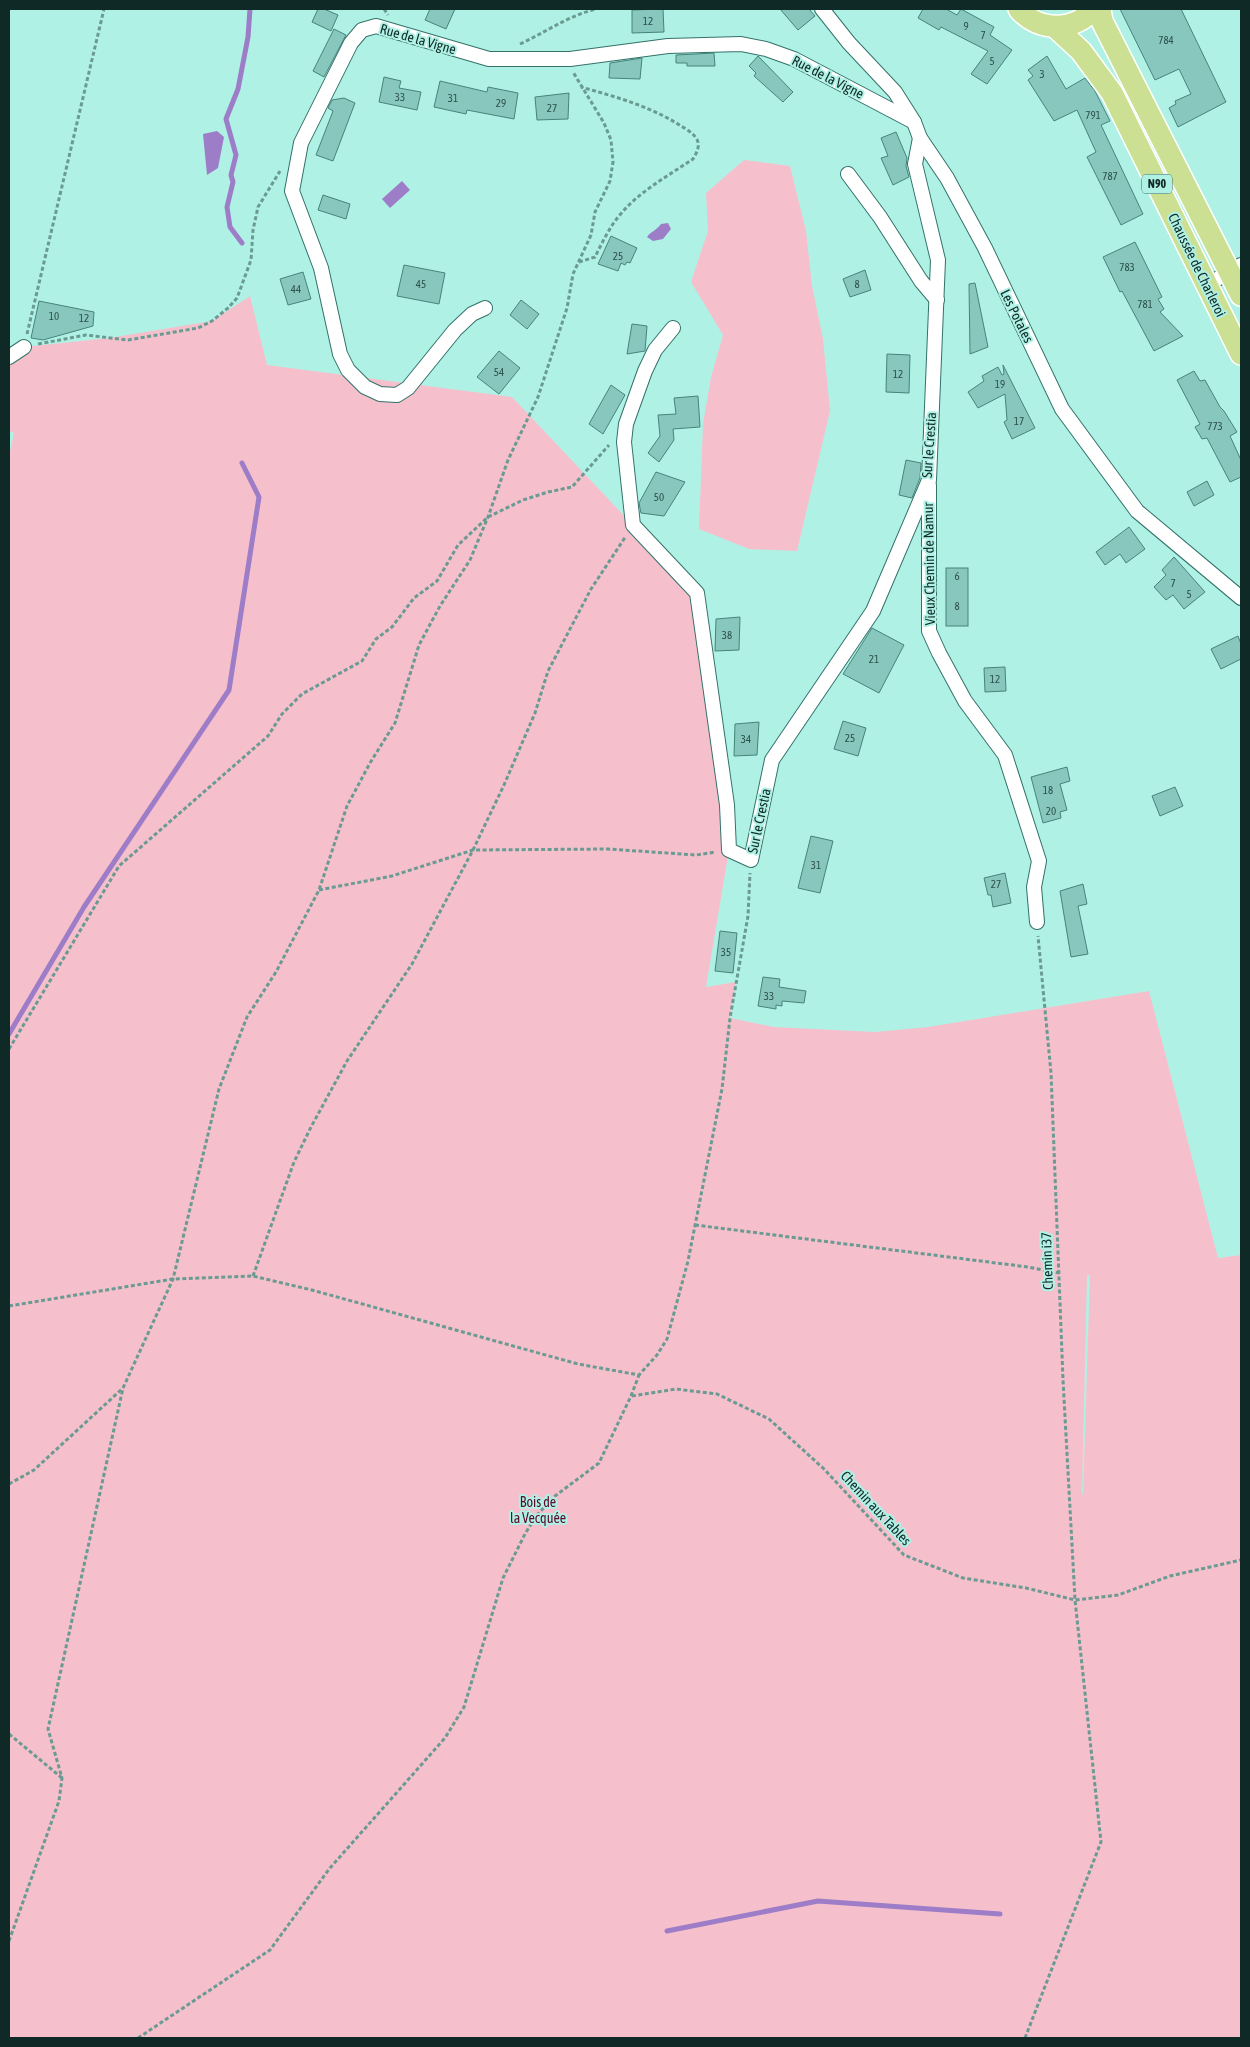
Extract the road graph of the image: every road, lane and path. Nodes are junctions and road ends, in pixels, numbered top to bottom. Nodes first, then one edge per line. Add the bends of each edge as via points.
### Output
1 (104, 9) edge
2 (596, 9) edge
3 (822, 9) edge
4 (1019, 9) edge
5 (1093, 9) edge
6 (1100, 9) edge
7 (1055, 27) junction
8 (514, 46) dead end
9 (914, 122) junction
10 (920, 138) junction
11 (298, 154) junction
12 (848, 174) dead end
13 (578, 262) junction
14 (1236, 269) edge
15 (1207, 285) junction
16 (1241, 295) edge
17 (937, 300) junction
18 (485, 308) dead end
19 (673, 328) dead end
20 (24, 347) junction
21 (1241, 354) edge
22 (9, 357) edge
23 (624, 442) junction
24 (928, 480) junction
25 (488, 517) junction
26 (633, 525) junction
27 (1241, 598) edge
28 (473, 850) junction
29 (729, 850) junction
30 (751, 860) junction
31 (319, 890) junction
32 (1036, 922) joint
33 (9, 1049) edge
34 (695, 1225) junction
35 (1059, 1273) junction
36 (253, 1276) junction
37 (173, 1279) junction
38 (9, 1306) edge
39 (639, 1375) junction
40 (123, 1388) junction
41 (631, 1396) junction
42 (9, 1484) edge
43 (1241, 1560) edge
44 (1074, 1600) junction
45 (9, 1734) edge
46 (62, 1778) junction
47 (9, 1941) edge
48 (138, 2038) edge
49 (1025, 2038) edge

1 - 20 path
2 - 8 path via 561,21
3 - 9 street, Les Potales via 895,92
4 - 7 main road, N90 via 1039,24
5 - 7 main road via 1081,20
6 - 14 main road, Chaussée de Charleroi / N90 via 1102,21
7 - 15 main road, Chaussée de Charleroi / N90 via 1081,51 1112,93
9 - 10 street, Les Potales
9 - 11 street, Rue de la Vigne via 794,59 740,44 668,46 570,59 489,60 376,26 362,30 351,43
10 - 17 street, Sur le Crestia via 915,164 938,260
10 - 27 street, Les Potales via 947,178 980,239 1062,409 1137,510
11 - 18 street, Rue de la Vigne via 292,191 321,268 340,354 348,370 365,387 380,394 397,395 408,388 454,330 472,314
11 - 20 path via 288,159 258,207 250,260 237,298 212,321 198,328 128,340 86,335
12 - 17 street
13 - 13 path via 595,256 619,215 693,159 698,151 697,139 691,132 660,113 580,86 604,123 611,140 613,162 610,181 595,212 591,235
13 - 25 path via 570,284 567,308 538,397 508,460
14 - 15 street
14 - 16 main road, Chaussée de Charleroi / N90
15 - 21 main road, Chaussée de Charleroi / N90
17 - 24 street, Sur le Crestia
19 - 23 street via 655,350 644,371 626,424
20 - 22 street
23 - 25 path via 611,443 572,487 523,500
23 - 26 street
24 - 30 street, Sur le Crestia via 873,611 772,760
24 - 32 street, Vieux Chemin de Namur via 929,631 966,701 1005,754 1038,861 1034,887
25 - 31 path via 470,560 419,645 395,723 347,806
25 - 33 path via 458,545 437,580 414,598 392,627 376,639 362,661 302,694 282,714 268,736 119,866
26 - 28 path via 591,589 548,671 527,731
26 - 29 street, Sur le Crestia via 697,593 727,805
28 - 29 path via 608,849 696,855
28 - 31 path via 392,876
28 - 36 path via 412,964 347,1062 311,1127 294,1162
29 - 30 street, Sur le Crestia
30 - 34 path via 748,916 722,1088
31 - 37 path via 276,972 247,1017 219,1089
32 - 35 path, Chemin i37 via 1051,1073
34 - 35 path
34 - 39 path via 667,1339
35 - 44 path, Chemin i37
36 - 37 path
36 - 39 path via 578,1364
37 - 38 path
37 - 40 path
39 - 41 path
40 - 42 path via 34,1470
40 - 46 path via 48,1729
41 - 44 path, Chemin aux Tables via 676,1389 717,1394 769,1420 824,1469 904,1555 962,1578 1026,1588
41 - 48 path via 599,1462 555,1496 536,1516 525,1534 503,1578 464,1707 445,1738 330,1868 270,1950
43 - 44 path, Chemin aux Tables via 1170,1576 1118,1594
44 - 49 path, Chemin i37 via 1101,1842
45 - 46 path
46 - 47 path via 59,1801

